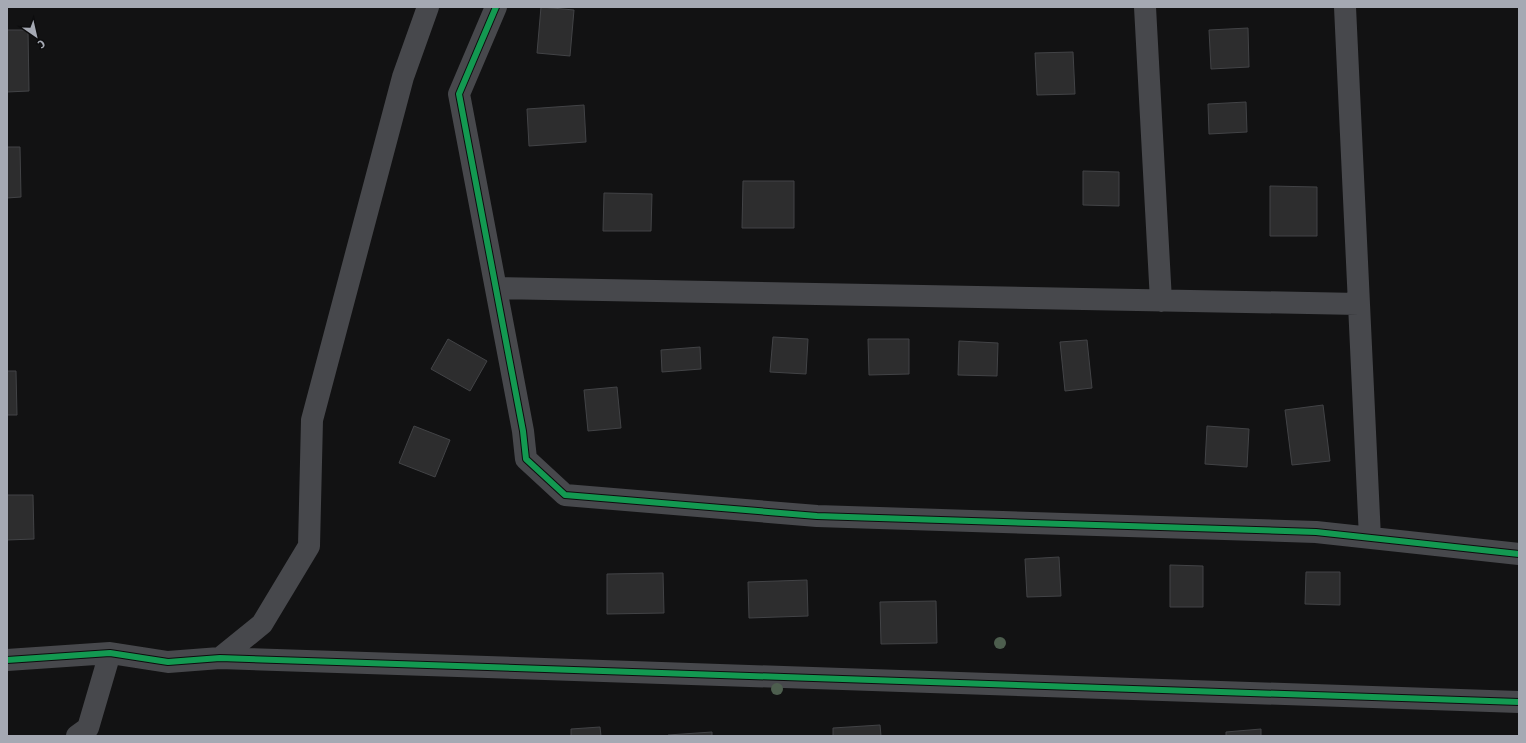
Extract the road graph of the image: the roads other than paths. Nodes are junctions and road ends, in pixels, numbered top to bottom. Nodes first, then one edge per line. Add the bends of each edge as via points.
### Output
1 (428, 7) edge
2 (496, 7) edge
3 (1145, 7) edge
4 (1345, 7) edge
5 (496, 288) junction
6 (1161, 301) junction
7 (1359, 304) junction
8 (1370, 538) junction
9 (1519, 554) edge
10 (110, 653) junction
11 (220, 658) junction
12 (7, 660) edge
13 (1519, 702) edge
14 (78, 736) edge

1 - 11 street via 403,77 312,420 309,546 262,624
2 - 5 street via 459,94
3 - 6 street
4 - 7 street
5 - 6 street
5 - 8 street via 526,459 565,495 817,516 1316,532
6 - 7 street
7 - 8 street
8 - 9 street
10 - 11 street via 168,662
10 - 12 street
10 - 14 street via 88,728
11 - 13 street

